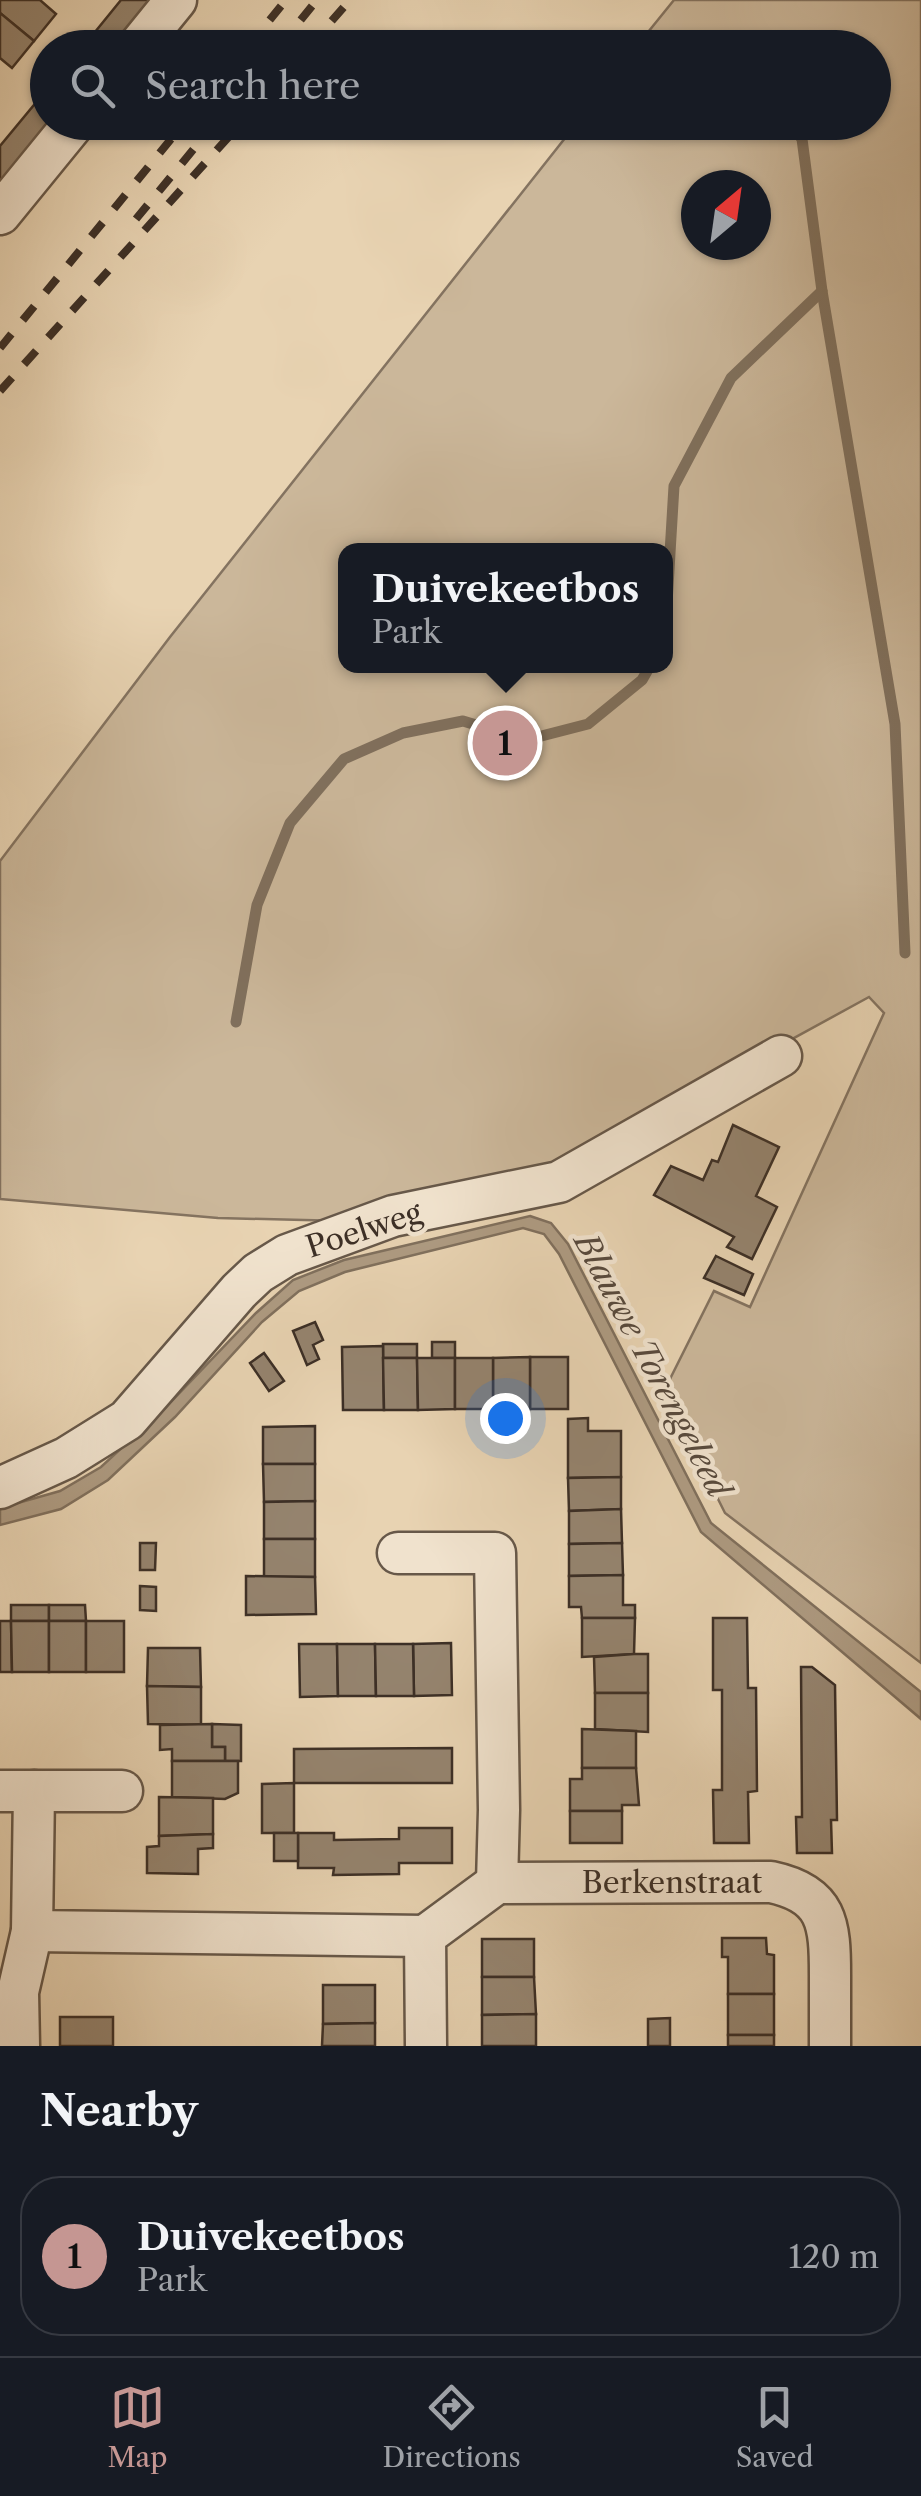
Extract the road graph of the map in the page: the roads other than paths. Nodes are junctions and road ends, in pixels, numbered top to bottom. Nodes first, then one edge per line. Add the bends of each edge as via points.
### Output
1 (176, 0) edge
2 (152, 30) edge
3 (60, 140) edge
4 (0, 214) edge
5 (781, 1056) dead end
6 (0, 1488) edge
7 (398, 1553) dead end
8 (17, 1791) edge
9 (122, 1791) dead end
10 (497, 1883) junction
11 (32, 1931) junction
12 (425, 1936) junction
13 (9, 1992) edge
14 (19, 2046) edge
15 (426, 2046) edge
16 (830, 2046) edge

1 - 2 street
3 - 4 street
5 - 6 street, Poelweg via 560,1182 394,1216 288,1255 239,1291 127,1420
7 - 10 street via 495,1553
8 - 9 street
8 - 11 street
10 - 12 street
10 - 16 street, Berkenstraat via 792,1886 825,1916
11 - 12 street
11 - 13 street
12 - 15 street
13 - 14 street

